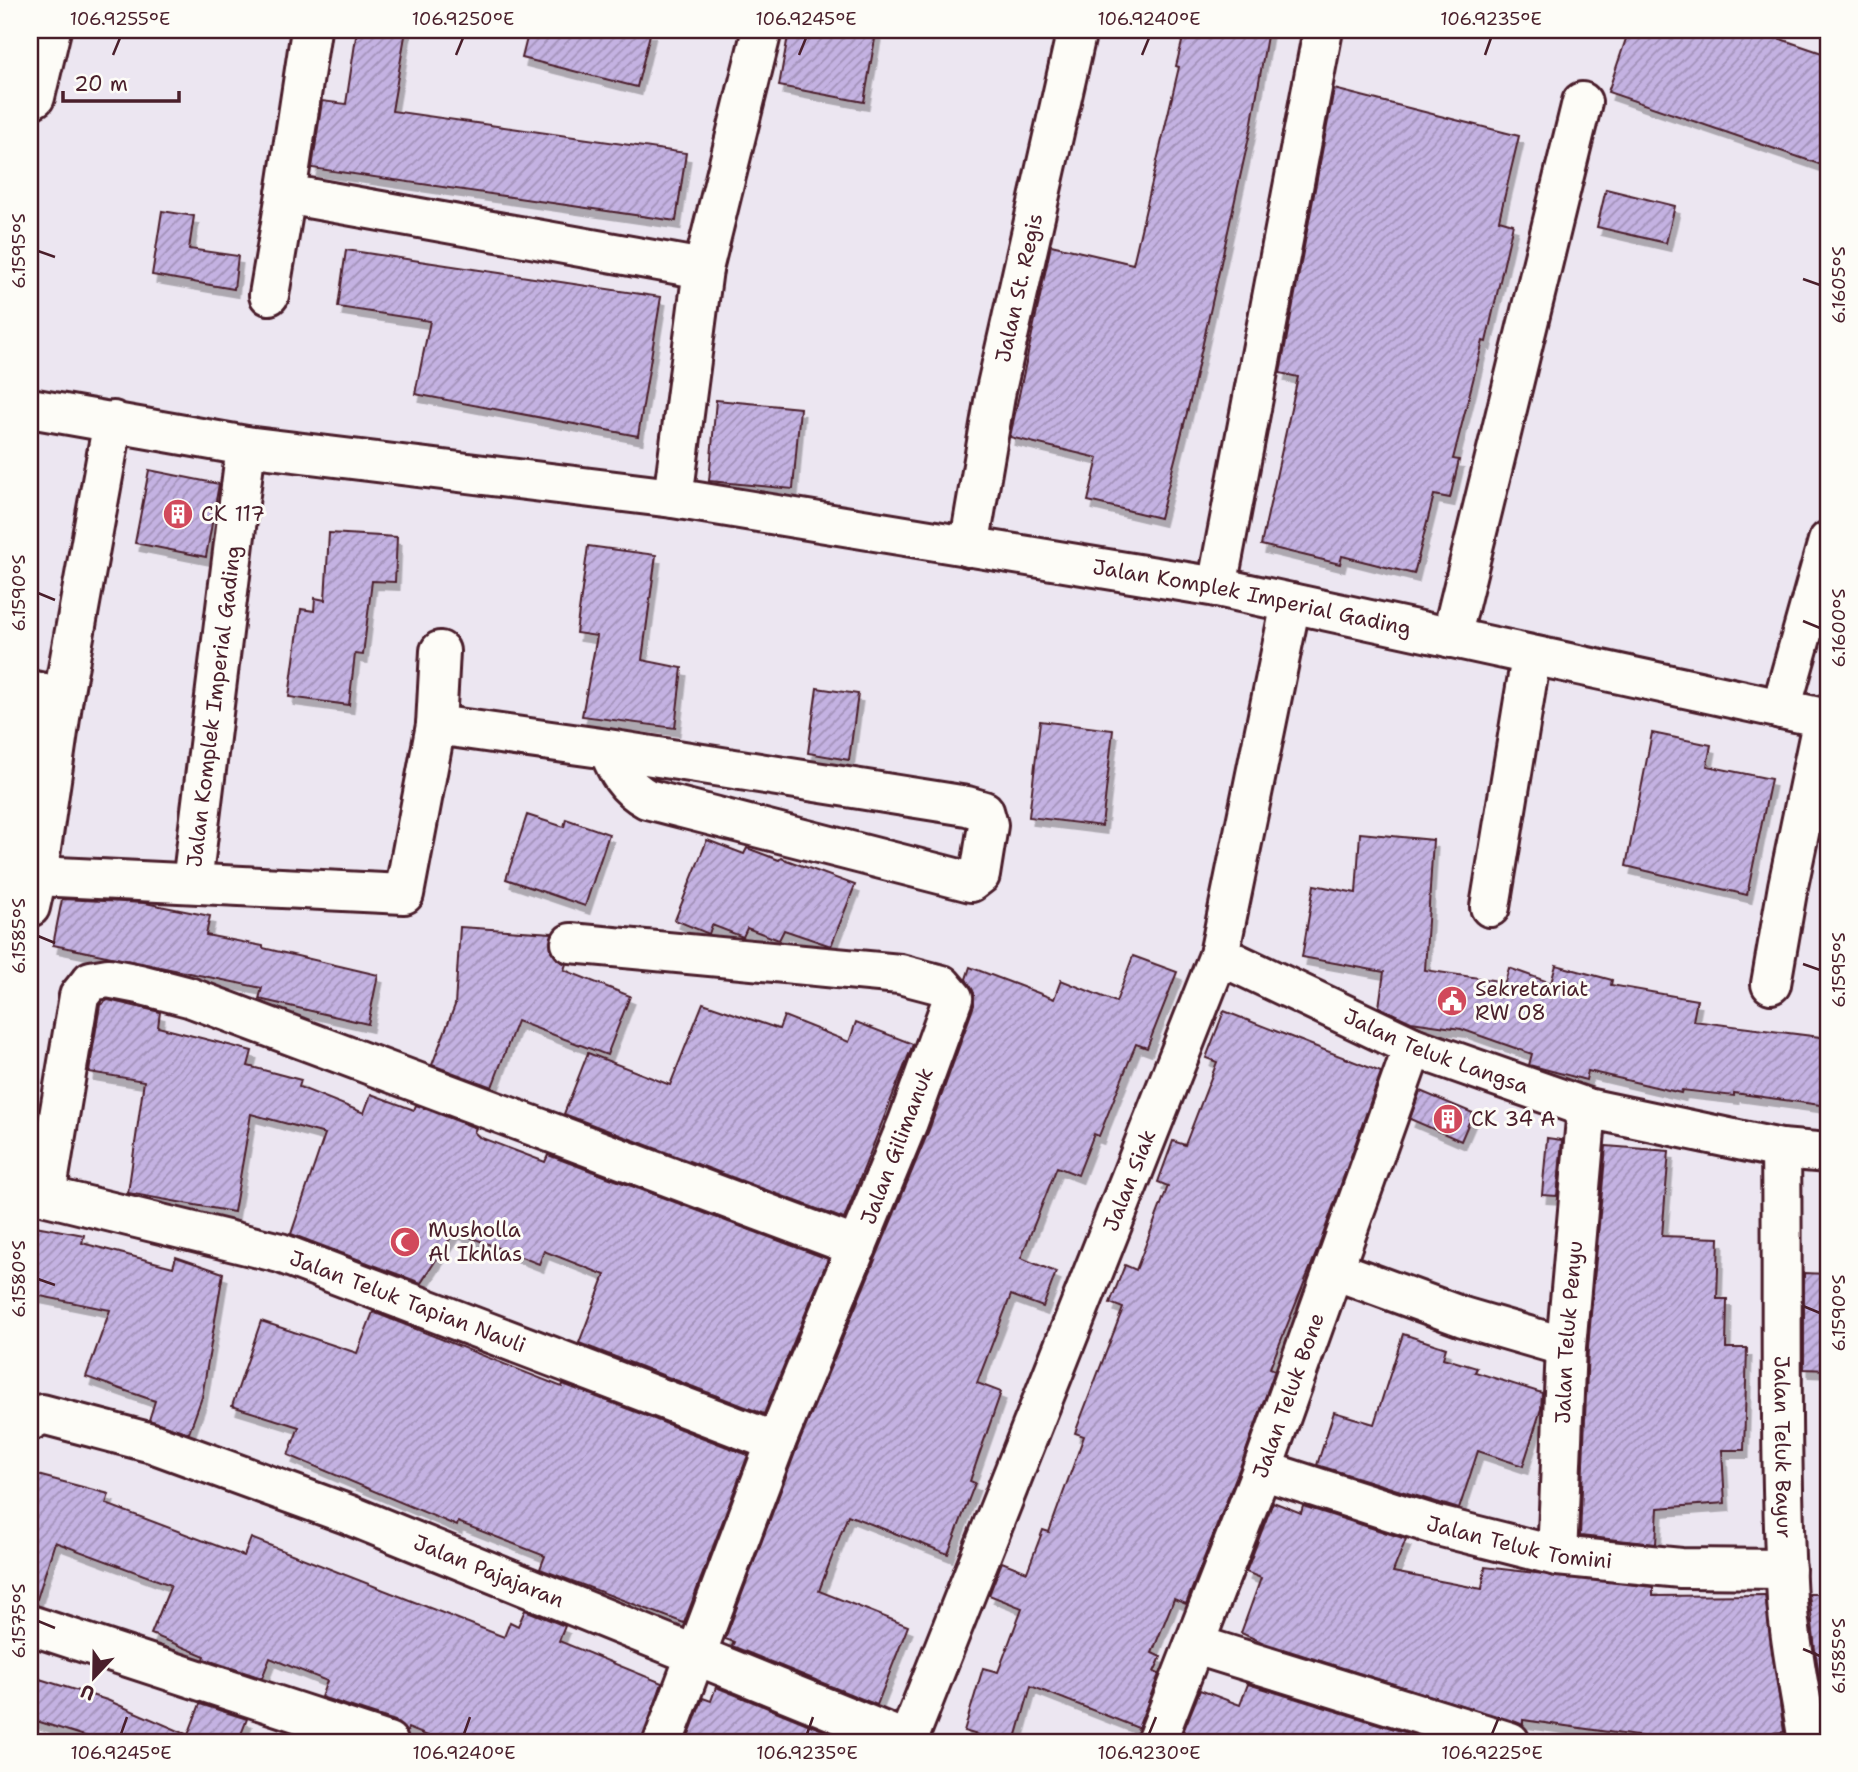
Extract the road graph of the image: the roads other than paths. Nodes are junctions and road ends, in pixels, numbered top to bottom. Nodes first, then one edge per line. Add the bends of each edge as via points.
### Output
1 (51, 30) edge
2 (312, 30) edge
3 (762, 30) edge
4 (1077, 30) edge
5 (1323, 30) edge
6 (30, 100) edge
7 (1582, 102) dead end
8 (286, 194) junction
9 (704, 270) junction
10 (269, 295) dead end
11 (30, 408) edge
12 (113, 421) junction
13 (246, 446) junction
14 (673, 498) junction
15 (1828, 541) edge
16 (969, 547) junction
17 (1217, 587) junction
18 (1291, 603) junction
19 (1451, 638) junction
20 (440, 651) dead end
21 (1531, 657) junction
22 (46, 694) edge
23 (1781, 709) junction
24 (1826, 718) edge
25 (436, 725) junction
26 (608, 749) junction
27 (192, 883) junction
28 (34, 892) edge
29 (1490, 907) dead end
30 (571, 943) dead end
31 (1219, 955) junction
32 (1771, 984) dead end
33 (1413, 1047) junction
34 (1587, 1108) junction
35 (1781, 1149) junction
36 (1828, 1153) edge
37 (38, 1194) edge
38 (857, 1247) junction
39 (1334, 1270) junction
40 (1566, 1347) junction
41 (47, 1419) edge
42 (776, 1442) junction
43 (1262, 1470) junction
44 (1557, 1556) junction
45 (1786, 1569) junction
46 (30, 1625) edge
47 (1196, 1645) junction
48 (695, 1656) junction
49 (388, 1742) edge
50 (663, 1742) edge
51 (908, 1742) edge
52 (1156, 1742) edge
53 (1510, 1742) edge
54 (1808, 1742) edge

1 - 6 street via 40,85
2 - 8 street
3 - 9 street
4 - 16 street, Jalan St. Regis via 996,390
5 - 17 street
7 - 19 street
8 - 9 street
8 - 10 street
9 - 14 street
11 - 12 street, Jalan Komplek Imperial Gading
12 - 13 street, Jalan Komplek Imperial Gading
12 - 22 street, Jalan Komplek Imperial Gading
13 - 14 street, Jalan Komplek Imperial Gading
13 - 27 street, Jalan Komplek Imperial Gading
14 - 16 street, Jalan Komplek Imperial Gading
15 - 23 street
16 - 17 street, Jalan Komplek Imperial Gading
17 - 18 street, Jalan Komplek Imperial Gading
18 - 19 street, Jalan Komplek Imperial Gading
18 - 31 street, Jalan Siak
19 - 21 street, Jalan Komplek Imperial Gading
20 - 25 street, Jalan Komplek Imperial Gading
21 - 23 street, Jalan Komplek Imperial Gading
21 - 29 street
22 - 28 street, Jalan Komplek Imperial Gading
23 - 24 street, Jalan Komplek Imperial Gading
24 - 32 street via 1787,886
25 - 26 street
25 - 27 street, Jalan Komplek Imperial Gading via 404,894
26 - 26 street via 984,811 988,825 981,875 971,882 647,799 632,791
27 - 28 street, Jalan Komplek Imperial Gading
30 - 38 street, Jalan Gilimanuk via 900,974 942,985 953,998
31 - 33 street, Jalan Teluk Langsa
31 - 51 street, Jalan Siak
33 - 34 street, Jalan Teluk Langsa
33 - 39 street, Jalan Teluk Bone
34 - 35 street, Jalan Teluk Langsa
34 - 40 street, Jalan Teluk Penyu
35 - 36 street, Jalan Teluk Langsa
35 - 45 street, Jalan Teluk Bayur via 1780,1383
37 - 38 street via 79,996 91,981 108,978 189,997
37 - 42 street, Jalan Teluk Tapian Nauli via 280,1253
38 - 42 street, Jalan Gilimanuk
39 - 40 street via 1463,1317
39 - 43 street, Jalan Teluk Bone
40 - 44 street, Jalan Teluk Penyu
41 - 48 street, Jalan Pajajaran via 152,1443 347,1514
42 - 48 street, Jalan Gilimanuk
43 - 44 street, Jalan Teluk Tomini via 1438,1526
43 - 47 street, Jalan Teluk Bone
44 - 45 street, Jalan Teluk Tomini via 1681,1567
45 - 54 street, Jalan Teluk Bayur
46 - 49 street
47 - 52 street, Jalan Teluk Bone
47 - 53 street
48 - 50 street, Jalan Gilimanuk
48 - 51 street, Jalan Pajajaran

